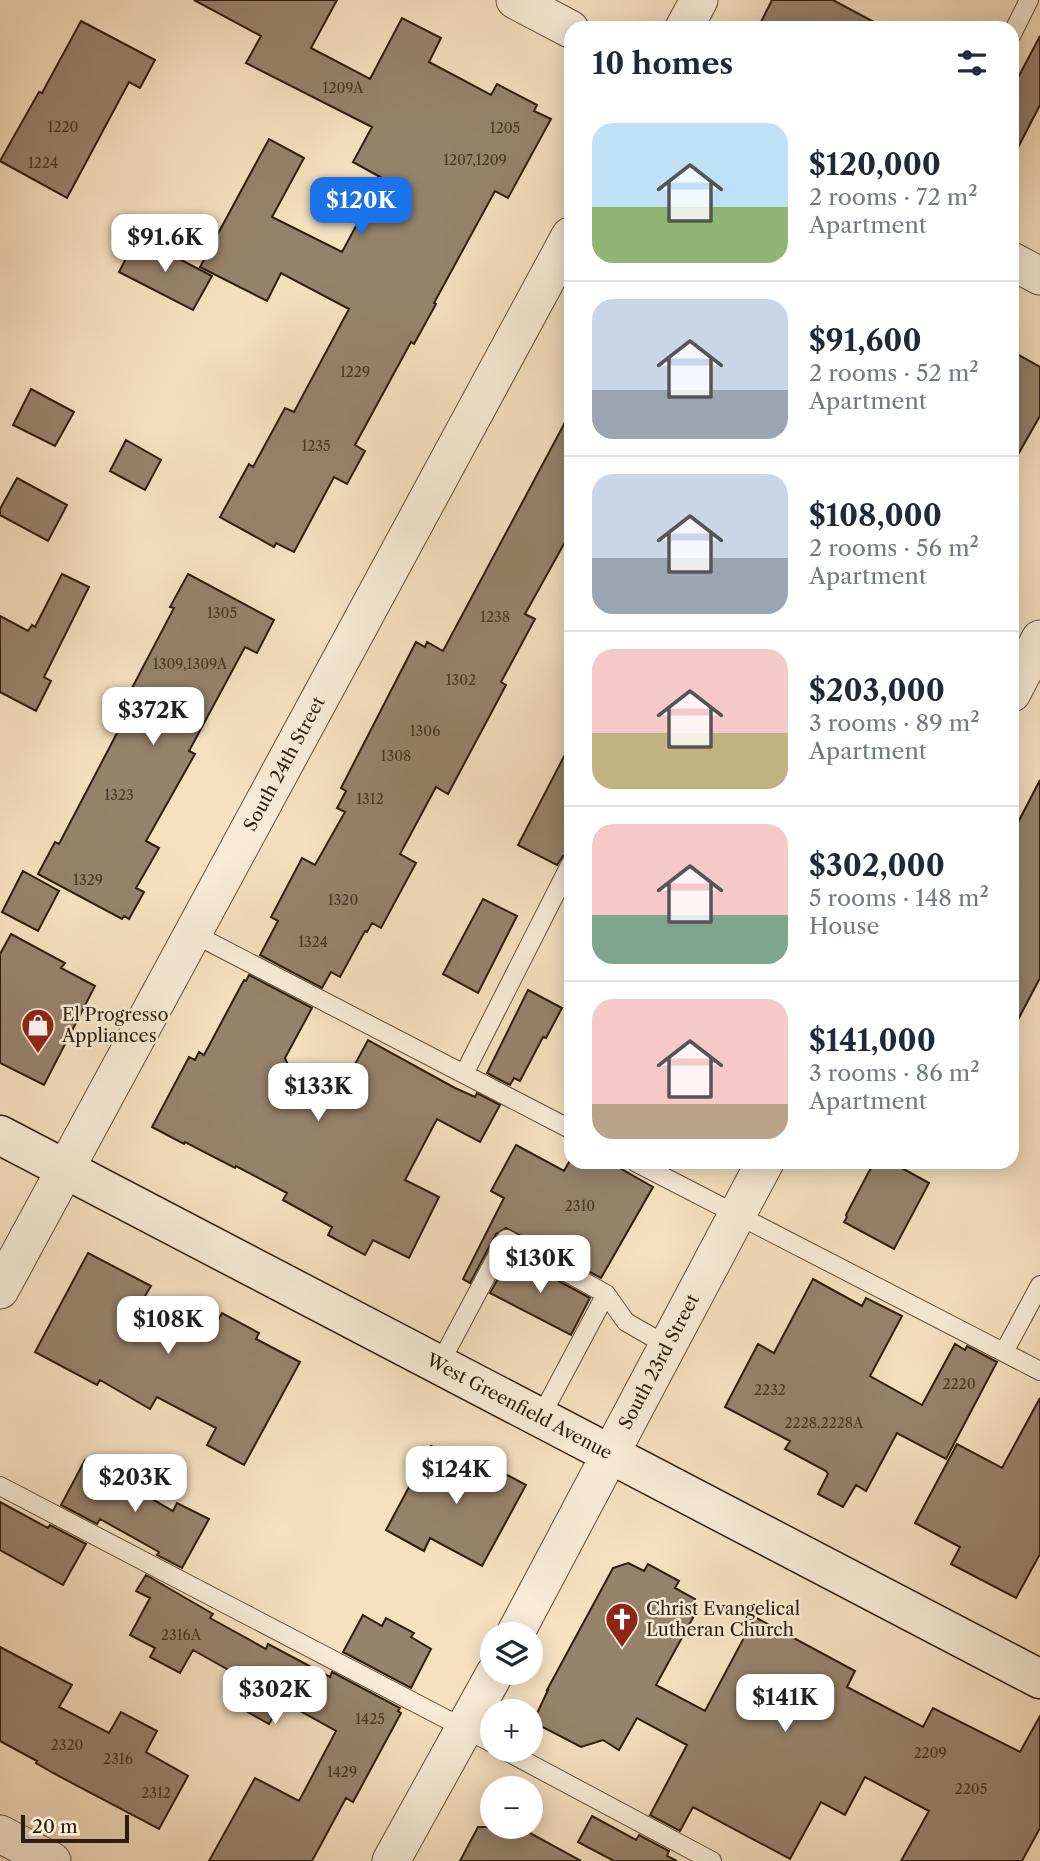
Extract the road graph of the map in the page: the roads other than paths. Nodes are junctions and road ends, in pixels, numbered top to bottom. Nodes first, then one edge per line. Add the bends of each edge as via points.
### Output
1 (515, 0) edge
2 (699, 0) edge
3 (1029, 0) edge
4 (688, 21) edge
5 (1018, 21) edge
6 (564, 26) edge
7 (564, 247) edge
8 (1019, 265) edge
9 (1040, 276) edge
10 (1040, 639) edge
11 (1019, 680) edge
12 (564, 878) edge
13 (194, 934) junction
14 (464, 1074) junction
15 (564, 1126) edge
16 (0, 1135) edge
17 (65, 1169) junction
18 (649, 1169) edge
19 (761, 1169) edge
20 (737, 1214) junction
21 (1040, 1285) edge
22 (0, 1290) edge
23 (607, 1294) junction
24 (668, 1346) junction
25 (1004, 1352) junction
26 (439, 1365) junction
27 (1040, 1371) edge
28 (540, 1418) junction
29 (610, 1455) junction
30 (0, 1486) edge
31 (521, 1622) edge
32 (1040, 1679) edge
33 (492, 1685) edge
34 (478, 1736) edge
35 (526, 1762) edge
36 (0, 1834) edge
37 (42, 1859) edge
38 (391, 1861) edge
39 (712, 1861) edge

1 - 6 street
2 - 4 street
3 - 5 lane
7 - 13 street, South 24th Street
8 - 9 street
10 - 11 street
12 - 14 lane
13 - 14 lane
13 - 17 street, South 24th Street
14 - 15 lane
16 - 17 main road, West Greenfield Avenue
17 - 22 street, South 24th Street
17 - 26 main road, West Greenfield Avenue
18 - 20 lane
19 - 20 street, South 23rd Street
20 - 24 street, South 23rd Street
20 - 25 lane
21 - 25 lane
23 - 24 lane via 626,1322
23 - 26 lane via 506,1239
23 - 28 lane
24 - 29 street, South 23rd Street
25 - 27 lane
26 - 28 main road, West Greenfield Avenue
28 - 29 main road, West Greenfield Avenue
29 - 31 street, South 23rd Street
29 - 32 main road, West Greenfield Avenue
30 - 34 lane
33 - 34 street
34 - 38 street
35 - 39 lane
36 - 37 street

